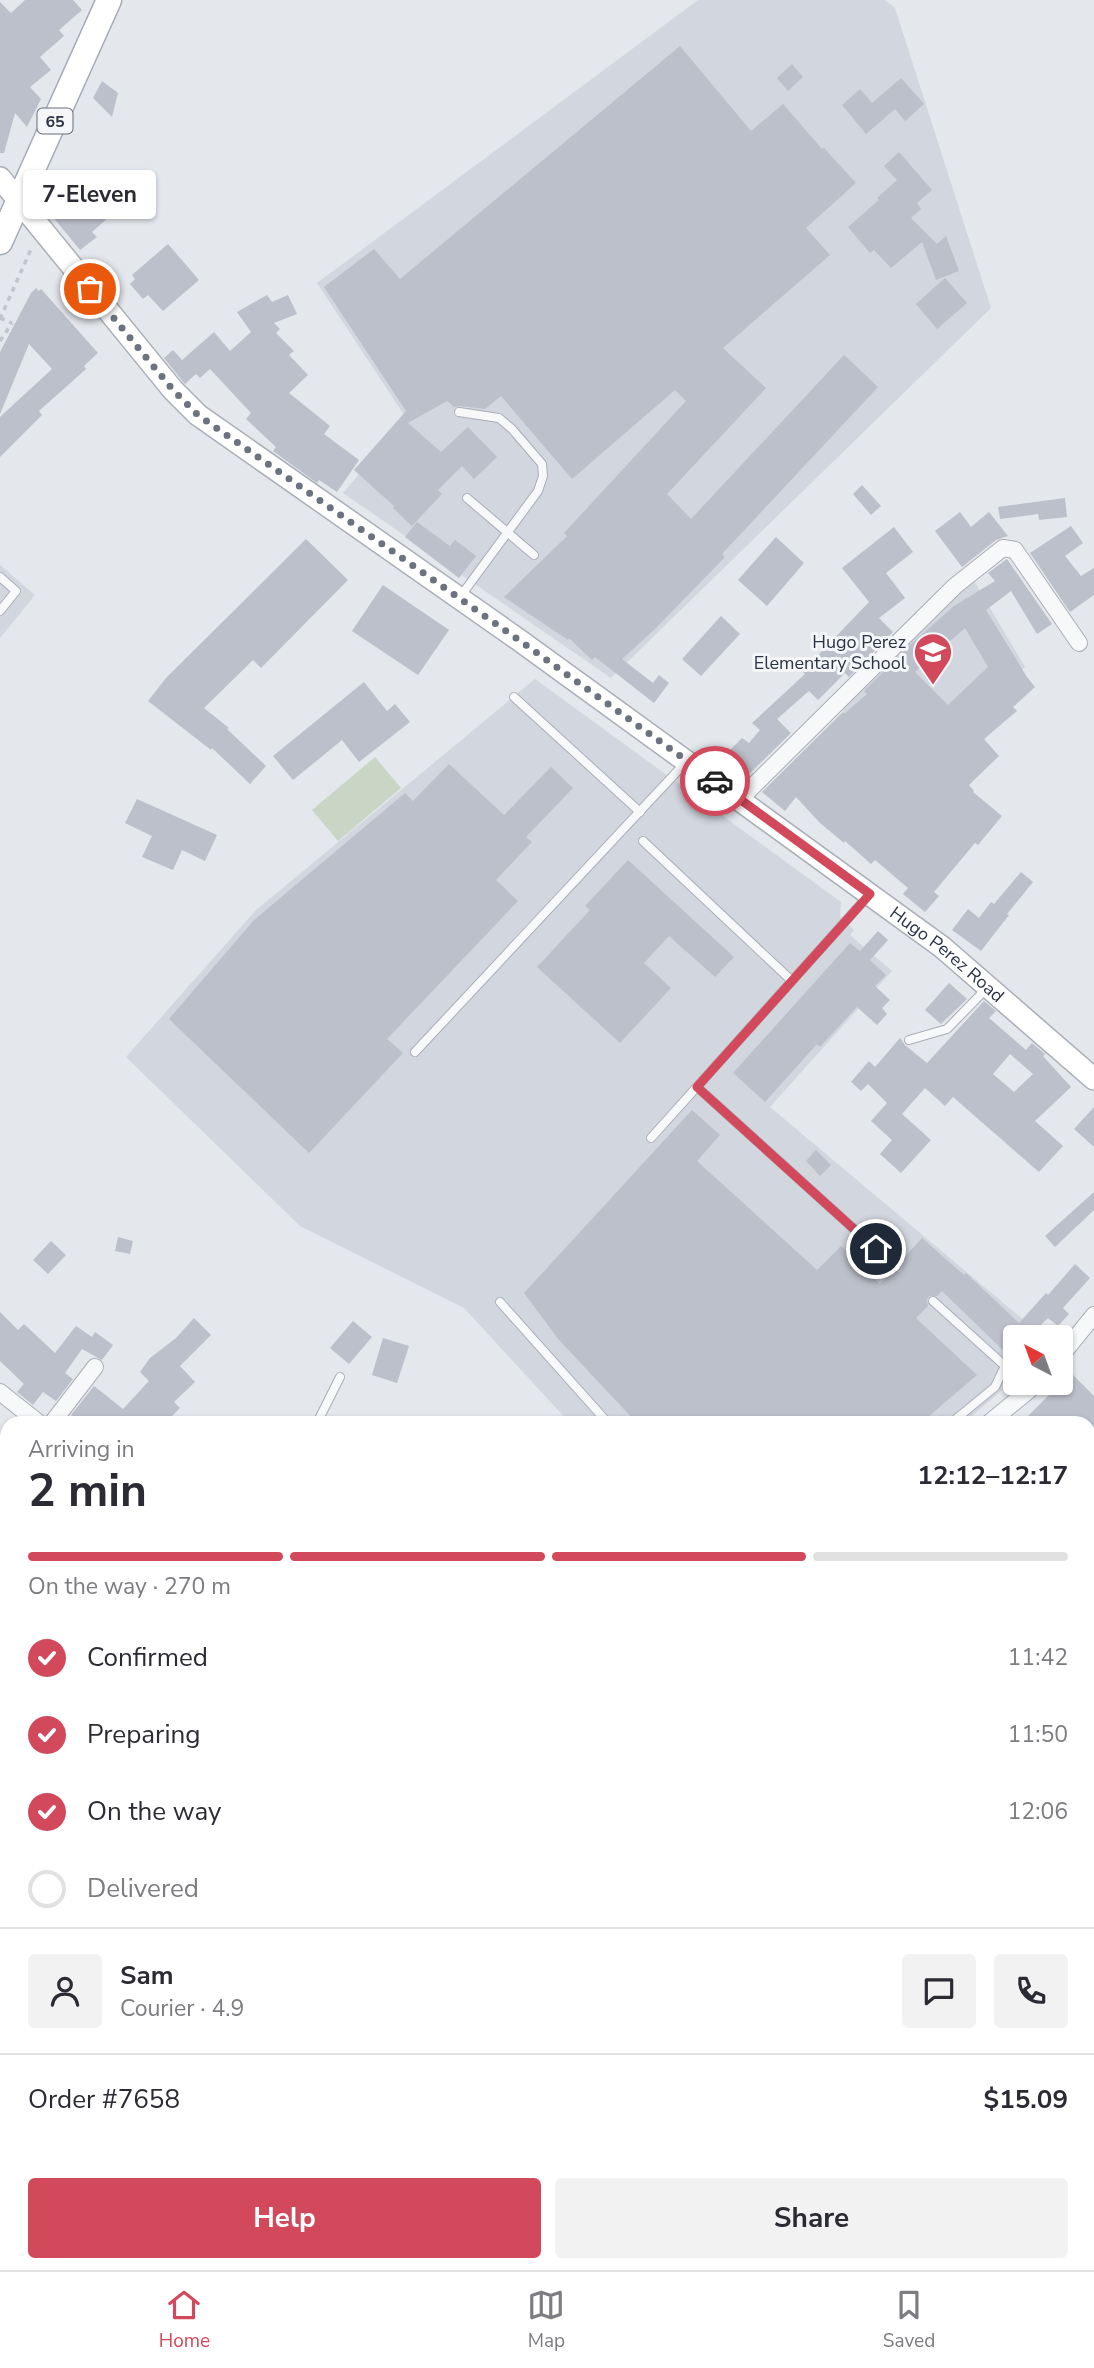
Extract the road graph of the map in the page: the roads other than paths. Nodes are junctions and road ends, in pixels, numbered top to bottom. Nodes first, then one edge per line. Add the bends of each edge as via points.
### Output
1 (110, 0) edge
2 (0, 178) edge
3 (18, 202) junction
4 (0, 242) edge
5 (459, 412) dead end
6 (467, 498) dead end
7 (508, 533) junction
8 (534, 555) dead end
9 (0, 576) edge
10 (459, 598) junction
11 (0, 611) edge
12 (1079, 643) dead end
13 (514, 697) dead end
14 (687, 761) junction
15 (739, 800) junction
16 (640, 812) junction
17 (643, 841) dead end
18 (870, 894) junction
19 (792, 981) junction
20 (988, 987) junction
21 (909, 1040) dead end
22 (415, 1052) dead end
23 (1092, 1072) edge
24 (697, 1087) junction
25 (651, 1138) dead end
26 (896, 1267) dead end
27 (933, 1301) dead end
28 (500, 1303) dead end
29 (1094, 1315) edge
30 (1073, 1341) edge
31 (95, 1367) dead end
32 (340, 1377) dead end
33 (0, 1392) edge
34 (1023, 1395) edge
35 (30, 1416) edge
36 (57, 1416) edge
37 (320, 1416) edge
38 (602, 1416) edge
39 (960, 1416) edge
40 (998, 1416) edge

1 - 3 main road, 65
2 - 3 street, Hugo Perez Road
3 - 4 main road, 65
3 - 10 street, Hugo Perez Road via 198,415
5 - 7 lane via 499,418 542,464 538,491
6 - 7 lane
7 - 8 lane
7 - 10 lane
9 - 11 lane via 16,591
10 - 14 street, Hugo Perez Road
12 - 15 street via 1014,550 1003,548 955,586
13 - 16 lane
14 - 15 street, Hugo Perez Road
14 - 16 lane
15 - 18 street, Hugo Perez Road
16 - 22 lane
17 - 19 lane
18 - 19 lane
18 - 20 street, Hugo Perez Road
19 - 24 lane
20 - 21 lane via 947,1030
20 - 23 street, Hugo Perez Road
24 - 25 lane
24 - 26 lane
27 - 39 lane via 1005,1366 995,1387
28 - 38 lane
29 - 30 street
31 - 36 street
32 - 37 lane
33 - 35 street
34 - 40 street

